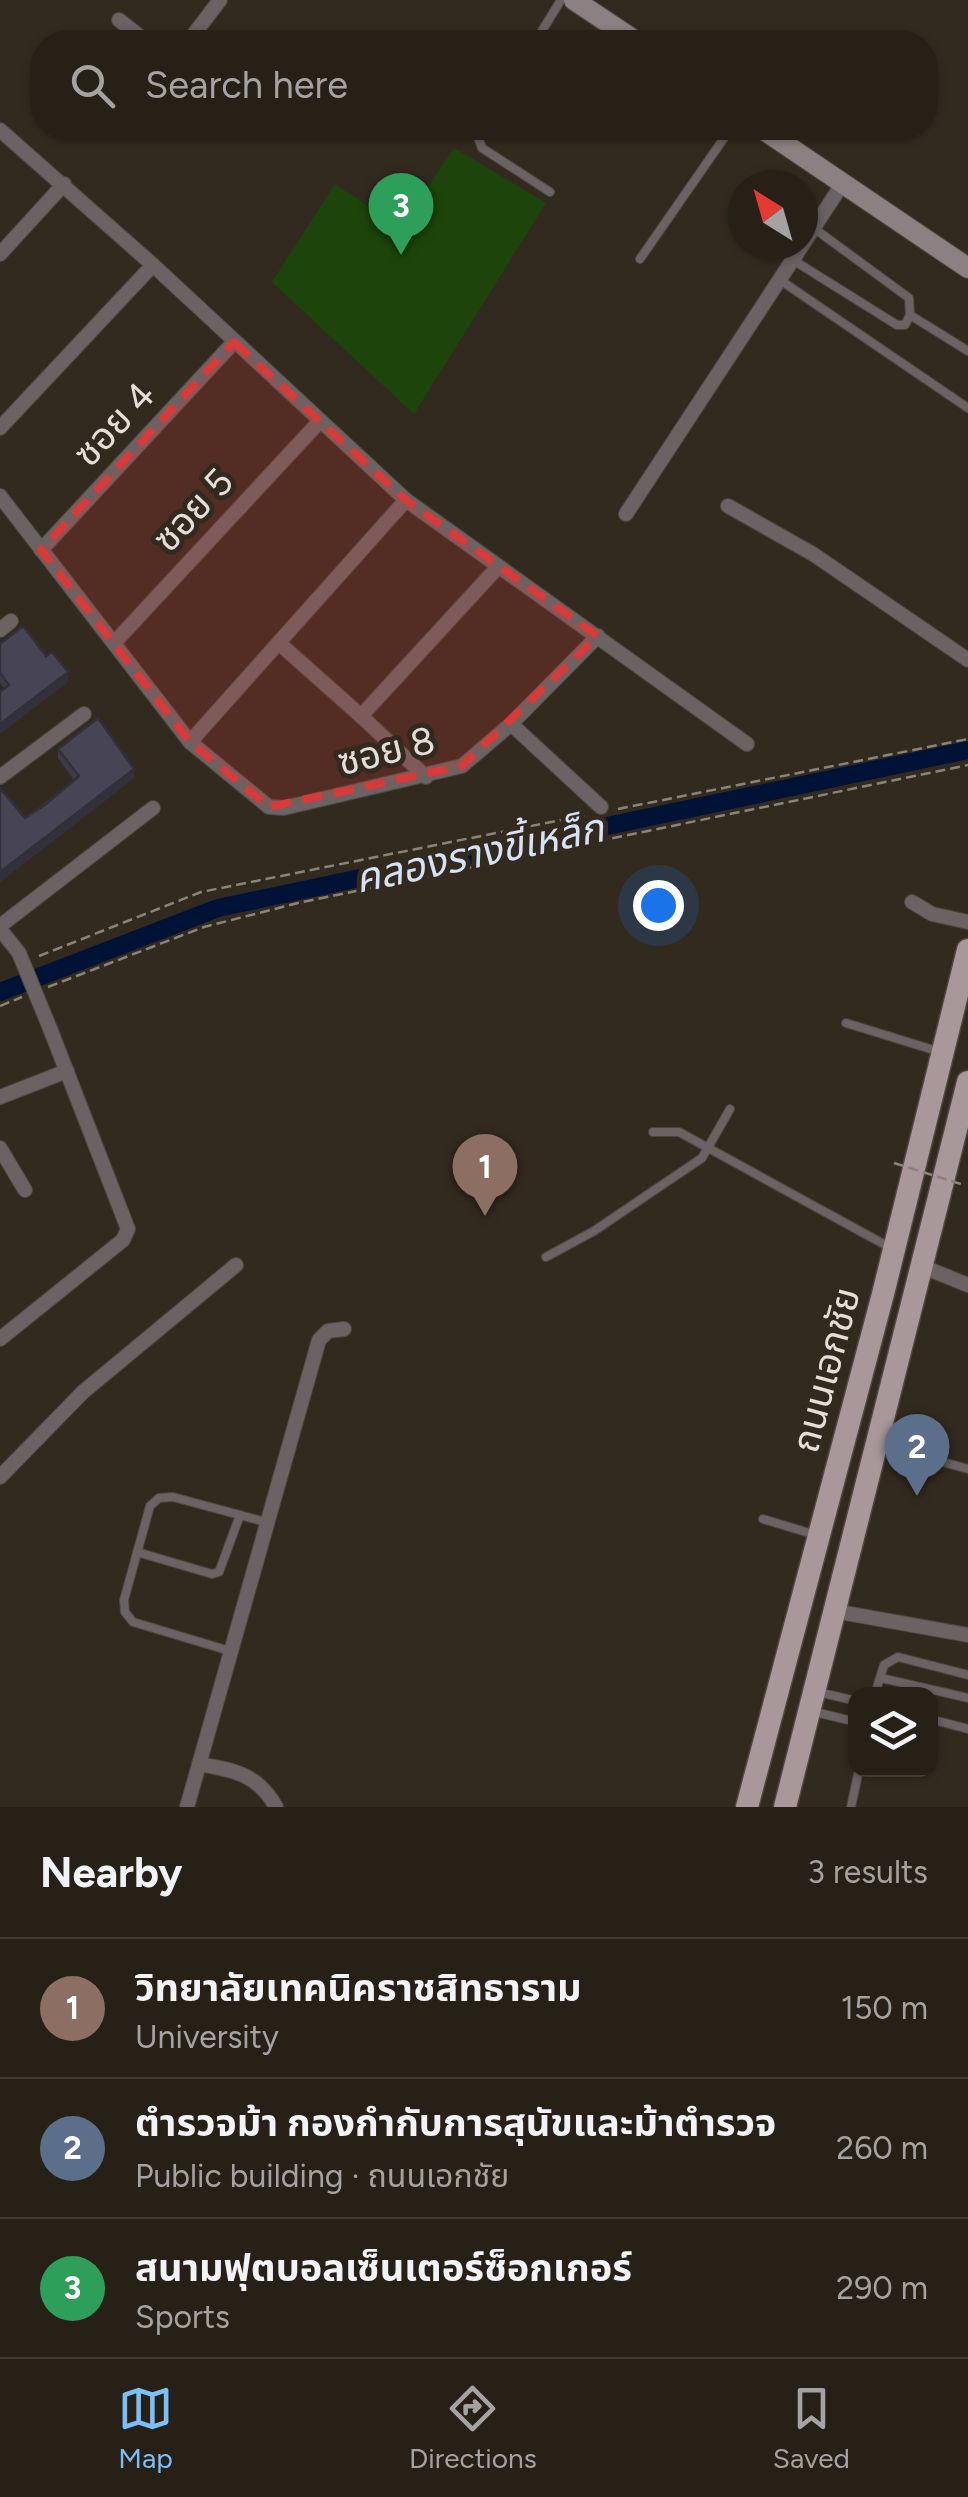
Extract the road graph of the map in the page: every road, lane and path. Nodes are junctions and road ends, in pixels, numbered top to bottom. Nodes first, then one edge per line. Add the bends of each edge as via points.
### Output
1 (220, 0) edge
2 (560, 0) edge
3 (574, 0) edge
4 (119, 20) dead end
5 (131, 30) edge
6 (197, 30) edge
7 (542, 30) edge
8 (618, 30) edge
9 (0, 130) edge
10 (479, 140) edge
11 (723, 140) edge
12 (779, 140) edge
13 (843, 183) junction
14 (64, 184) junction
15 (550, 192) dead end
16 (818, 223) edge
17 (818, 232) edge
18 (0, 254) edge
19 (640, 259) dead end
20 (793, 260) joint
21 (153, 265) junction
22 (968, 268) edge
23 (780, 280) junction
24 (910, 316) junction
25 (234, 342) junction
26 (968, 351) edge
27 (968, 408) edge
28 (320, 421) junction
29 (0, 428) edge
30 (0, 496) edge
31 (406, 500) junction
32 (728, 506) dead end
33 (626, 514) dead end
34 (41, 550) junction
35 (498, 568) junction
36 (598, 636) junction
37 (114, 643) junction
38 (280, 644) junction
39 (968, 660) edge
40 (84, 714) dead end
41 (361, 716) junction
42 (511, 724) junction
43 (968, 739) edge
44 (190, 742) junction
45 (747, 744) dead end
46 (968, 765) edge
47 (0, 776) edge
48 (426, 777) junction
49 (600, 807) dead end
50 (154, 808) dead end
51 (912, 902) dead end
52 (968, 922) edge
53 (0, 928) edge
54 (968, 950) edge
55 (37, 956) dead end
56 (0, 1006) edge
57 (846, 1023) dead end
58 (942, 1052) junction
59 (68, 1071) junction
60 (968, 1082) edge
61 (0, 1097) edge
62 (730, 1109) dead end
63 (963, 1123) edge
64 (654, 1132) dead end
65 (0, 1148) edge
66 (709, 1150) junction
67 (894, 1164) dead end
68 (964, 1185) dead end
69 (25, 1190) dead end
70 (894, 1250) junction
71 (546, 1257) dead end
72 (236, 1265) dead end
73 (921, 1266) junction
74 (968, 1285) edge
75 (344, 1329) dead end
76 (0, 1340) edge
77 (876, 1444) junction
78 (968, 1469) edge
79 (0, 1478) edge
80 (240, 1514) junction
81 (762, 1519) dead end
82 (266, 1522) junction
83 (818, 1536) junction
84 (137, 1552) junction
85 (834, 1611) junction
86 (968, 1636) edge
87 (230, 1652) junction
88 (968, 1675) edge
89 (880, 1678) junction
90 (878, 1687) edge
91 (968, 1698) edge
92 (811, 1700) junction
93 (848, 1701) edge
94 (848, 1718) edge
95 (938, 1721) edge
96 (968, 1729) edge
97 (199, 1764) junction
98 (857, 1777) edge
99 (187, 1807) edge
100 (276, 1807) edge
101 (746, 1807) edge
102 (784, 1807) edge
103 (851, 1807) edge

1 - 6 street
2 - 7 lane
3 - 8 main road
4 - 5 street
9 - 14 street
10 - 15 lane
11 - 19 lane
12 - 13 main road
13 - 16 street
13 - 22 main road
14 - 18 street
14 - 21 street
17 - 24 lane via 909,298
20 - 23 street
20 - 24 lane via 897,325
21 - 25 street
21 - 29 street
23 - 27 lane
23 - 33 street
24 - 26 lane
25 - 28 street
25 - 34 street, ซอย 4
28 - 31 street
28 - 37 street, ซอย 5
30 - 34 street
31 - 35 street
31 - 38 street
32 - 39 street via 813,554
34 - 37 street
35 - 36 street
35 - 41 street
36 - 42 street, ซอย 8
36 - 45 street
37 - 44 street
38 - 41 street
38 - 44 street
40 - 47 street
41 - 48 street
42 - 48 street, ซอย 8 via 462,766
42 - 49 street
43 - 55 path via 202,892
44 - 48 street, ซอย 8 via 258,802 284,808
46 - 56 path via 298,903 204,927
50 - 53 street
51 - 52 street
53 - 59 street, bridge via 19,954
54 - 58 main road, ถนนเอกชัย
57 - 58 lane
58 - 70 main road, ถนนเอกชัย
59 - 61 street
59 - 76 street via 128,1229 123,1240
60 - 63 main road, ถนนเอกชัย
62 - 66 lane
63 - 73 main road, ถนนเอกชัย
64 - 66 lane via 679,1132
65 - 69 street
66 - 70 lane
66 - 71 lane
67 - 68 path, bridge
70 - 83 main road, ถนนเอกชัย
72 - 79 street via 83,1392
73 - 74 street
73 - 77 main road, ถนนเอกชัย
75 - 82 street via 328,1330 319,1340
77 - 78 lane
77 - 85 main road, ถนนเอกชัย
80 - 82 lane
80 - 84 lane via 159,1498 150,1506
80 - 84 lane via 219,1572
81 - 83 lane
82 - 87 street
83 - 101 main road, ถนนเอกชัย
84 - 87 lane via 124,1600 133,1622
85 - 86 street
85 - 92 main road, ถนนเอกชัย
87 - 97 street
88 - 89 lane via 898,1657 884,1665
89 - 90 lane
89 - 91 lane
92 - 93 lane
92 - 94 lane
92 - 102 main road, ถนนเอกชัย
95 - 96 lane
97 - 99 street
97 - 100 street via 242,1771
98 - 103 lane

